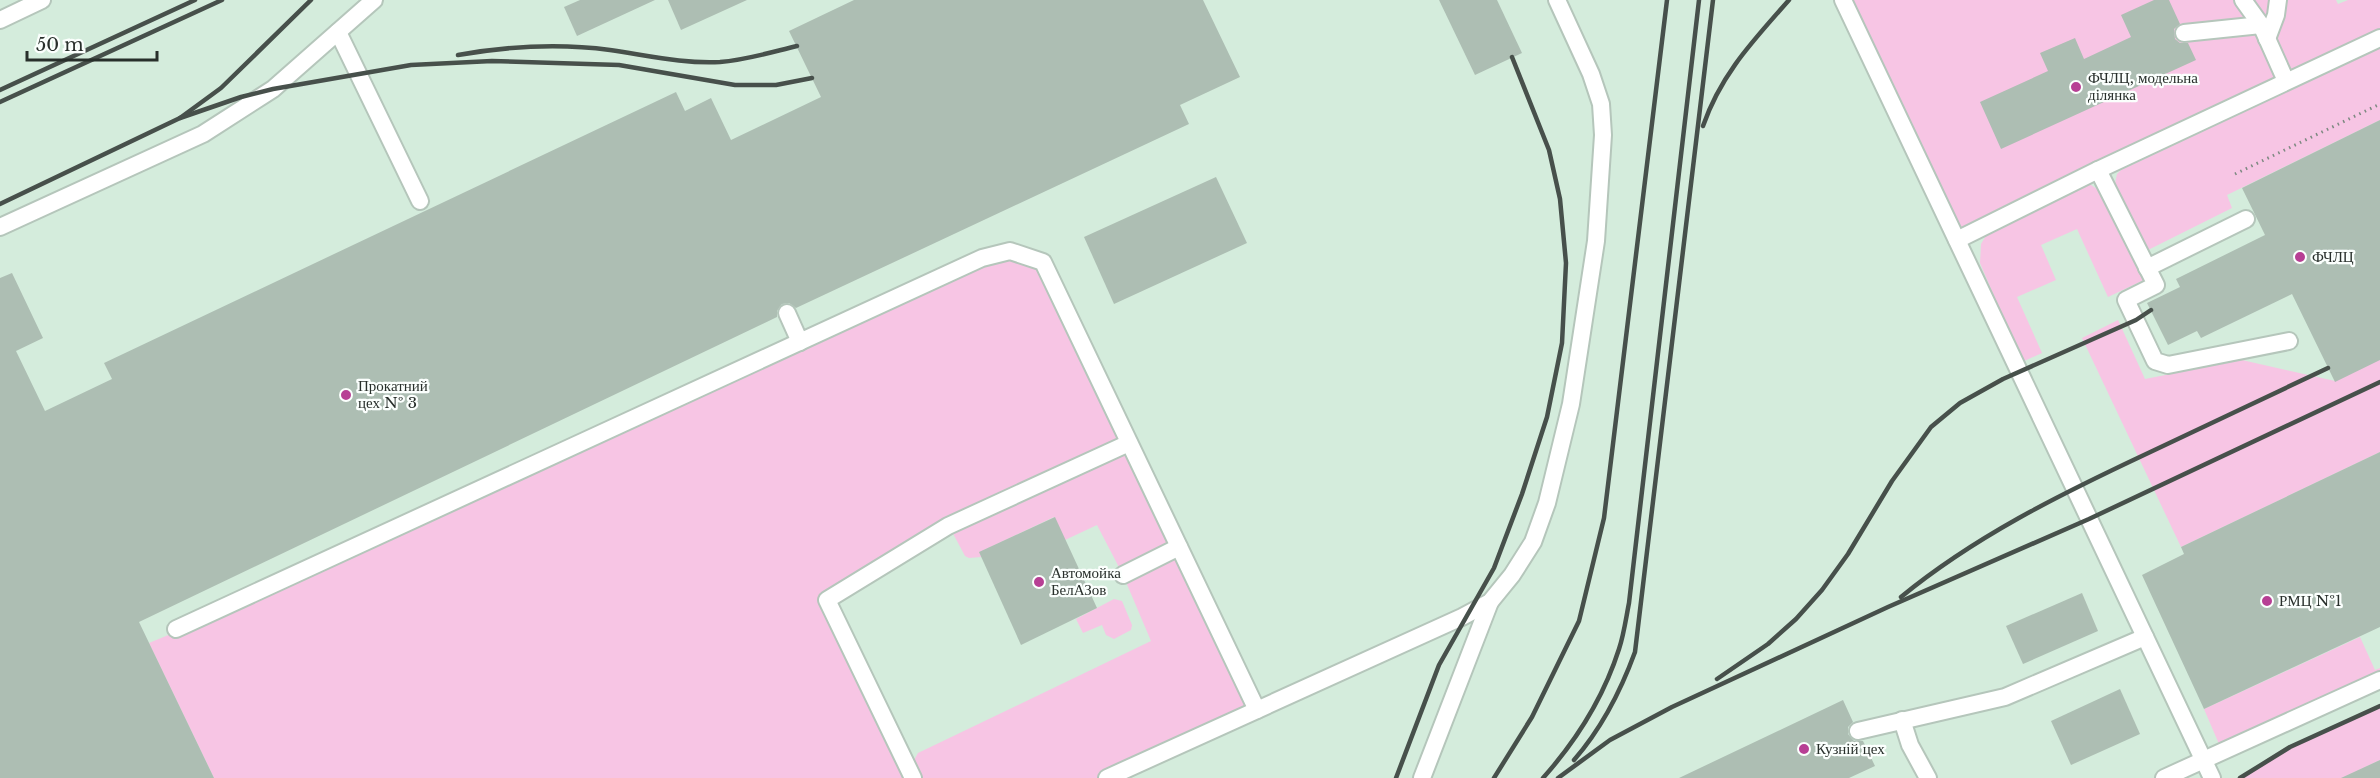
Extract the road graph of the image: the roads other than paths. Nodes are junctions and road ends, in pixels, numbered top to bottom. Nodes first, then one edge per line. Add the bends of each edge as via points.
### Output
1 (42, 0) edge
2 (374, 0) edge
3 (1557, 0) edge
4 (1844, 0) edge
5 (2243, 0) edge
6 (2278, 0) edge
7 (0, 20) edge
8 (338, 32) junction
9 (2264, 32) junction
10 (2184, 33) dead end
11 (2380, 38) edge
12 (2286, 81) junction
13 (2098, 170) junction
14 (420, 201) dead end
15 (2246, 219) dead end
16 (0, 227) edge
17 (1957, 240) junction
18 (2148, 268) junction
19 (787, 313) dead end
20 (2289, 341) dead end
21 (800, 342) junction
22 (1130, 443) junction
23 (1179, 547) junction
24 (1123, 575) dead end
25 (1490, 602) junction
26 (176, 629) dead end
27 (2145, 637) junction
28 (2380, 680) edge
29 (1257, 710) junction
30 (1902, 720) junction
31 (1858, 731) dead end
32 (2204, 760) junction
33 (913, 778) edge
34 (1107, 778) edge
35 (1422, 778) edge
36 (1928, 778) edge
37 (2164, 778) edge
38 (2212, 778) edge

1 - 7 lane
2 - 8 lane
3 - 25 lane via 1601,104 1603,135 1596,241 1570,404 1547,503 1533,542
4 - 17 lane
5 - 9 lane
6 - 9 lane via 2276,15
8 - 14 lane
8 - 16 lane via 273,89 203,134
9 - 10 lane
9 - 12 lane
11 - 12 lane
12 - 13 lane
13 - 17 lane
13 - 18 lane
15 - 18 lane
17 - 27 lane
18 - 20 lane via 2156,285 2126,300 2155,361 2168,365
19 - 21 lane
21 - 22 lane via 982,258 1010,251 1043,262
21 - 26 lane
22 - 23 lane
22 - 33 lane via 948,526 826,600
23 - 24 lane
23 - 29 lane
25 - 29 lane
25 - 35 lane
27 - 30 lane via 2006,697
27 - 32 lane
28 - 32 lane
29 - 34 lane
30 - 31 lane
30 - 36 lane
32 - 37 lane
32 - 38 lane

